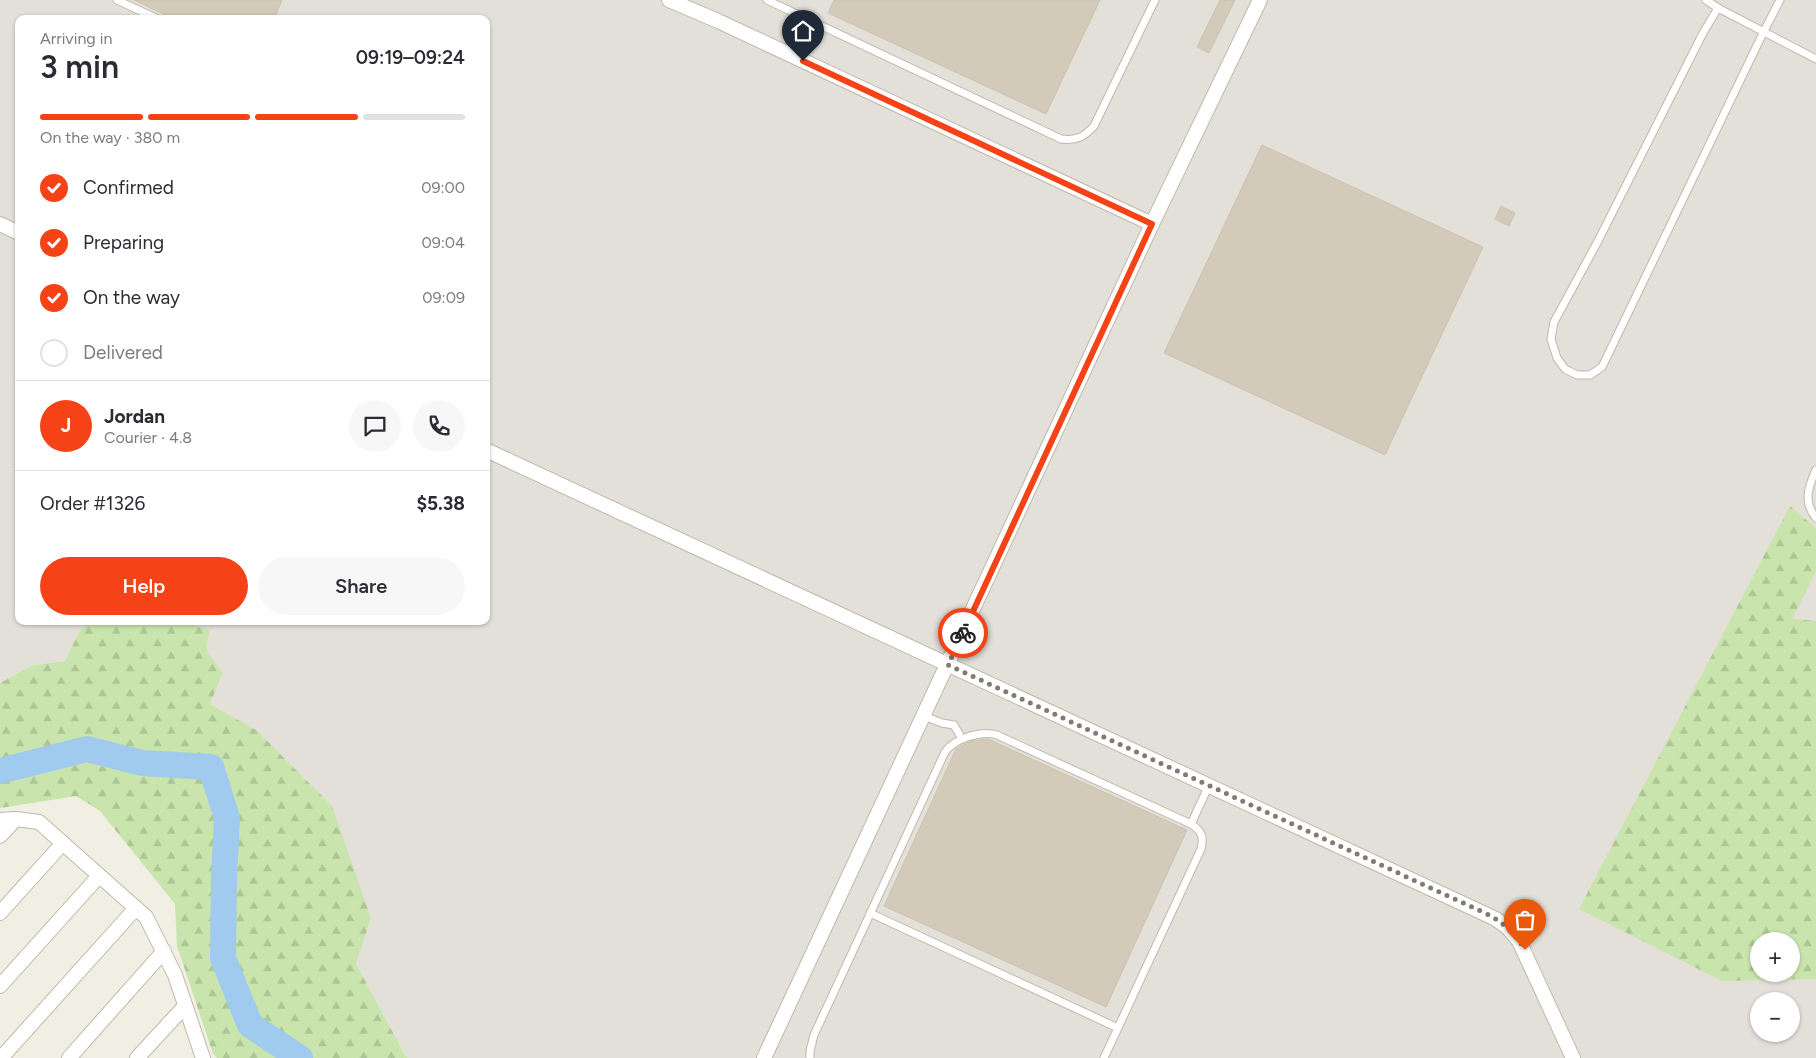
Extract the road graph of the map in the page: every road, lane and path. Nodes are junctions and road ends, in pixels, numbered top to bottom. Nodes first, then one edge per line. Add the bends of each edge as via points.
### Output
1 (117, 0) edge
2 (669, 0) edge
3 (767, 0) edge
4 (1155, 0) edge
5 (1260, 0) edge
6 (1706, 0) edge
7 (1780, 0) edge
8 (1718, 8) junction
9 (149, 15) edge
10 (1764, 31) junction
11 (1816, 59) edge
12 (0, 224) edge
13 (1152, 224) junction
14 (15, 231) edge
15 (490, 452) edge
16 (1816, 470) edge
17 (1816, 518) edge
18 (948, 665) junction
19 (924, 716) junction
20 (962, 740) junction
21 (1209, 786) junction
22 (16, 818) junction
23 (0, 820) edge
24 (1191, 824) junction
25 (0, 836) edge
26 (63, 843) junction
27 (99, 876) junction
28 (136, 908) junction
29 (0, 913) edge
30 (870, 913) junction
31 (164, 951) junction
32 (0, 986) edge
33 (185, 1006) junction
34 (1118, 1028) junction
35 (1, 1058) edge
36 (69, 1058) edge
37 (137, 1058) edge
38 (203, 1058) edge
39 (764, 1058) edge
40 (810, 1058) edge
41 (1104, 1058) edge
42 (1573, 1058) edge

1 - 9 lane
2 - 13 street
3 - 4 lane via 1070,140 1080,138 1094,126
5 - 13 street
6 - 8 lane
7 - 10 lane
8 - 10 lane
8 - 10 lane via 1554,322 1551,339 1557,358 1565,369 1577,375 1590,375 1602,367
10 - 11 lane
12 - 14 street
13 - 18 street
15 - 18 street
16 - 17 lane via 1807,495 1810,510
18 - 19 street
18 - 21 street
19 - 20 lane via 954,725
19 - 39 street
20 - 24 lane via 985,733 997,735
20 - 30 lane via 946,752
21 - 24 lane
21 - 42 street via 1503,924 1525,950
22 - 23 street
22 - 25 street
22 - 26 street via 39,822
24 - 34 lane via 1202,835 1201,849
26 - 27 street
26 - 29 street
27 - 28 street
27 - 32 street
28 - 31 street via 146,917
28 - 35 street
30 - 34 lane
30 - 40 lane via 814,1035
31 - 33 street via 176,975
31 - 36 street
33 - 37 street
33 - 38 street
34 - 41 lane

